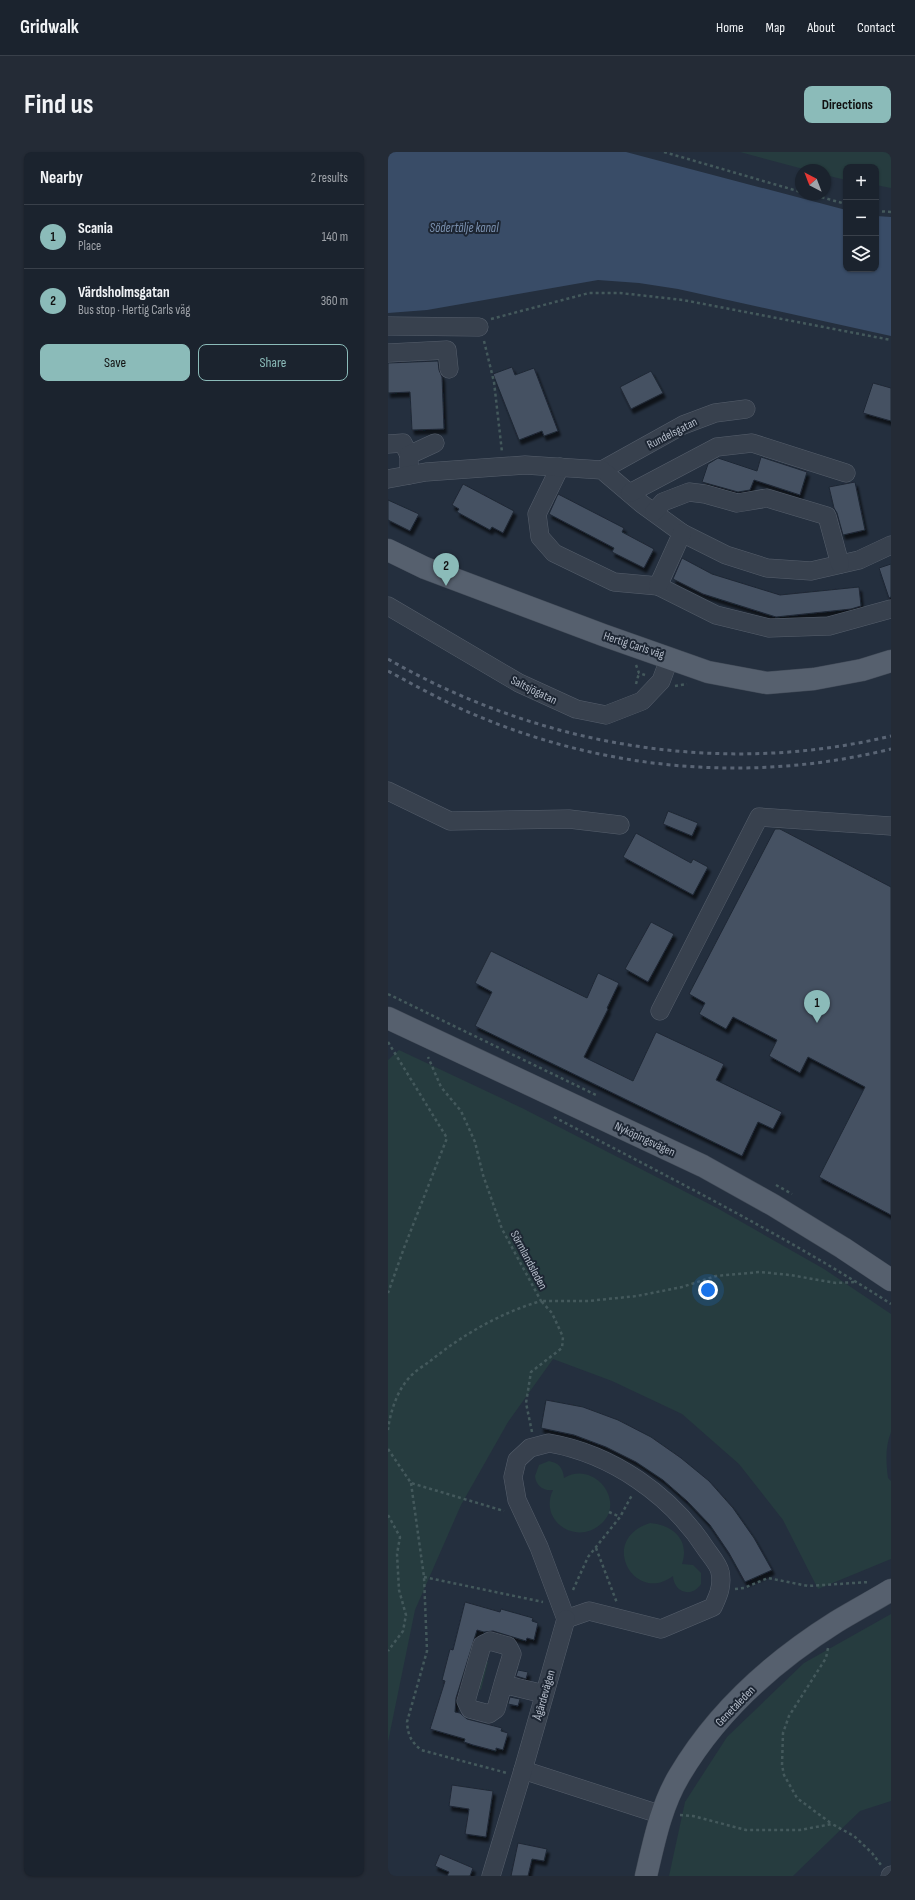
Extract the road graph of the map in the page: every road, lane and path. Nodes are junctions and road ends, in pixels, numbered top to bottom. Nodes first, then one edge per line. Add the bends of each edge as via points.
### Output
1 (664, 152) edge
2 (795, 190) edge
3 (831, 200) edge
4 (843, 203) edge
5 (879, 211) edge
6 (891, 212) edge
7 (388, 326) edge
8 (479, 327) junction
9 (891, 340) edge
10 (388, 353) edge
11 (449, 368) dead end
12 (746, 409) dead end
13 (435, 443) dead end
14 (388, 444) edge
15 (409, 455) junction
16 (504, 466) junction
17 (560, 467) junction
18 (602, 470) junction
19 (846, 473) dead end
20 (409, 475) junction
21 (388, 479) edge
22 (630, 493) junction
23 (654, 512) junction
24 (682, 533) junction
25 (891, 545) edge
26 (388, 550) edge
27 (840, 564) junction
28 (658, 586) junction
29 (388, 606) edge
30 (891, 609) edge
31 (670, 657) junction
32 (891, 661) edge
33 (639, 673) dead end
34 (634, 686) dead end
35 (388, 791) edge
36 (620, 825) dead end
37 (891, 826) edge
38 (660, 1011) dead end
39 (389, 1022) edge
40 (388, 1042) edge
41 (435, 1061) dead end
42 (551, 1116) dead end
43 (891, 1280) edge
44 (857, 1282) junction
45 (388, 1293) edge
46 (541, 1301) junction
47 (891, 1304) edge
48 (388, 1430) edge
49 (534, 1447) junction
50 (388, 1449) edge
51 (640, 1480) junction
52 (411, 1483) junction
53 (609, 1512) dead end
54 (388, 1515) edge
55 (524, 1516) junction
56 (620, 1517) junction
57 (596, 1548) junction
58 (424, 1577) junction
59 (884, 1586) edge
60 (720, 1591) junction
61 (572, 1592) dead end
62 (563, 1612) junction
63 (625, 1621) junction
64 (827, 1644) dead end
65 (388, 1651) edge
66 (503, 1684) dead end
67 (544, 1694) junction
68 (522, 1774) junction
69 (662, 1815) junction
70 (832, 1824) junction
71 (888, 1874) edge
72 (490, 1876) edge
73 (646, 1876) edge

1 - 2 path
3 - 4 path
5 - 6 path
7 - 8 street
8 - 9 path via 493,318 589,294 620,292 683,300
8 - 16 path via 490,359
10 - 11 street via 447,350
12 - 18 street, Rundelsgatan via 715,413 683,426
13 - 15 street
14 - 15 street via 403,443
15 - 20 street
16 - 17 street
16 - 20 street
17 - 18 street
17 - 28 street via 537,514 540,537 554,553 614,582
18 - 22 street
19 - 22 street via 752,443 717,447
20 - 21 street
22 - 23 street
23 - 24 street
23 - 27 street via 664,502 689,492 737,503 767,498 827,516
24 - 27 street via 726,556 767,568 811,571
24 - 28 street
25 - 27 street via 859,560
26 - 31 main road, Hertig Carls väg via 425,568 603,635
28 - 30 street via 716,615 769,628 829,626
29 - 31 street, Saltsjögatan via 519,684 576,709 606,715 642,701 661,681
31 - 32 main road, Hertig Carls väg via 708,672 767,683 814,679 862,670
33 - 34 path
35 - 36 street via 450,821 569,819
37 - 38 street via 759,816
39 - 43 main road, Nyköpingsvägen via 703,1166 824,1236
40 - 45 path via 447,1138
41 - 46 path, Sörmlandsleden via 428,1057 441,1086 461,1111 475,1142 502,1229
42 - 44 path via 762,1226
44 - 46 path via 836,1283 760,1272 716,1276 682,1287 638,1296 588,1301
44 - 47 path
46 - 48 path, Sörmlandsleden via 497,1317 438,1354 409,1377 398,1396
46 - 49 path via 552,1313 563,1337 562,1348 531,1372 526,1403
49 - 51 street via 549,1443 564,1445 600,1458
49 - 55 street via 517,1460 513,1477 517,1500
50 - 52 path
51 - 56 path
51 - 60 street via 667,1502 696,1534 720,1571
52 - 55 path
52 - 58 path
53 - 56 path
54 - 65 path via 400,1537 397,1554 398,1576 406,1615 403,1631
55 - 62 street via 539,1547
56 - 57 path
57 - 61 path via 588,1557
57 - 63 path
58 - 62 path
58 - 68 path via 427,1651 407,1722 412,1743 421,1750
59 - 60 path via 808,1586 768,1578 744,1588
59 - 69 main road, Genetaleden via 782,1661 740,1698 705,1738 678,1776
60 - 63 street via 713,1607 662,1629
62 - 63 street via 589,1611
62 - 67 street, Ågärdevägen
64 - 70 path via 826,1658 789,1716 783,1733 782,1765 784,1775 797,1798
66 - 67 street
67 - 68 street, Ågärdevägen
68 - 69 street
68 - 72 street, Ågärdevägen
69 - 70 path via 693,1816 746,1830 800,1830
69 - 73 main road, Genetaleden
70 - 71 path via 854,1836 872,1853

